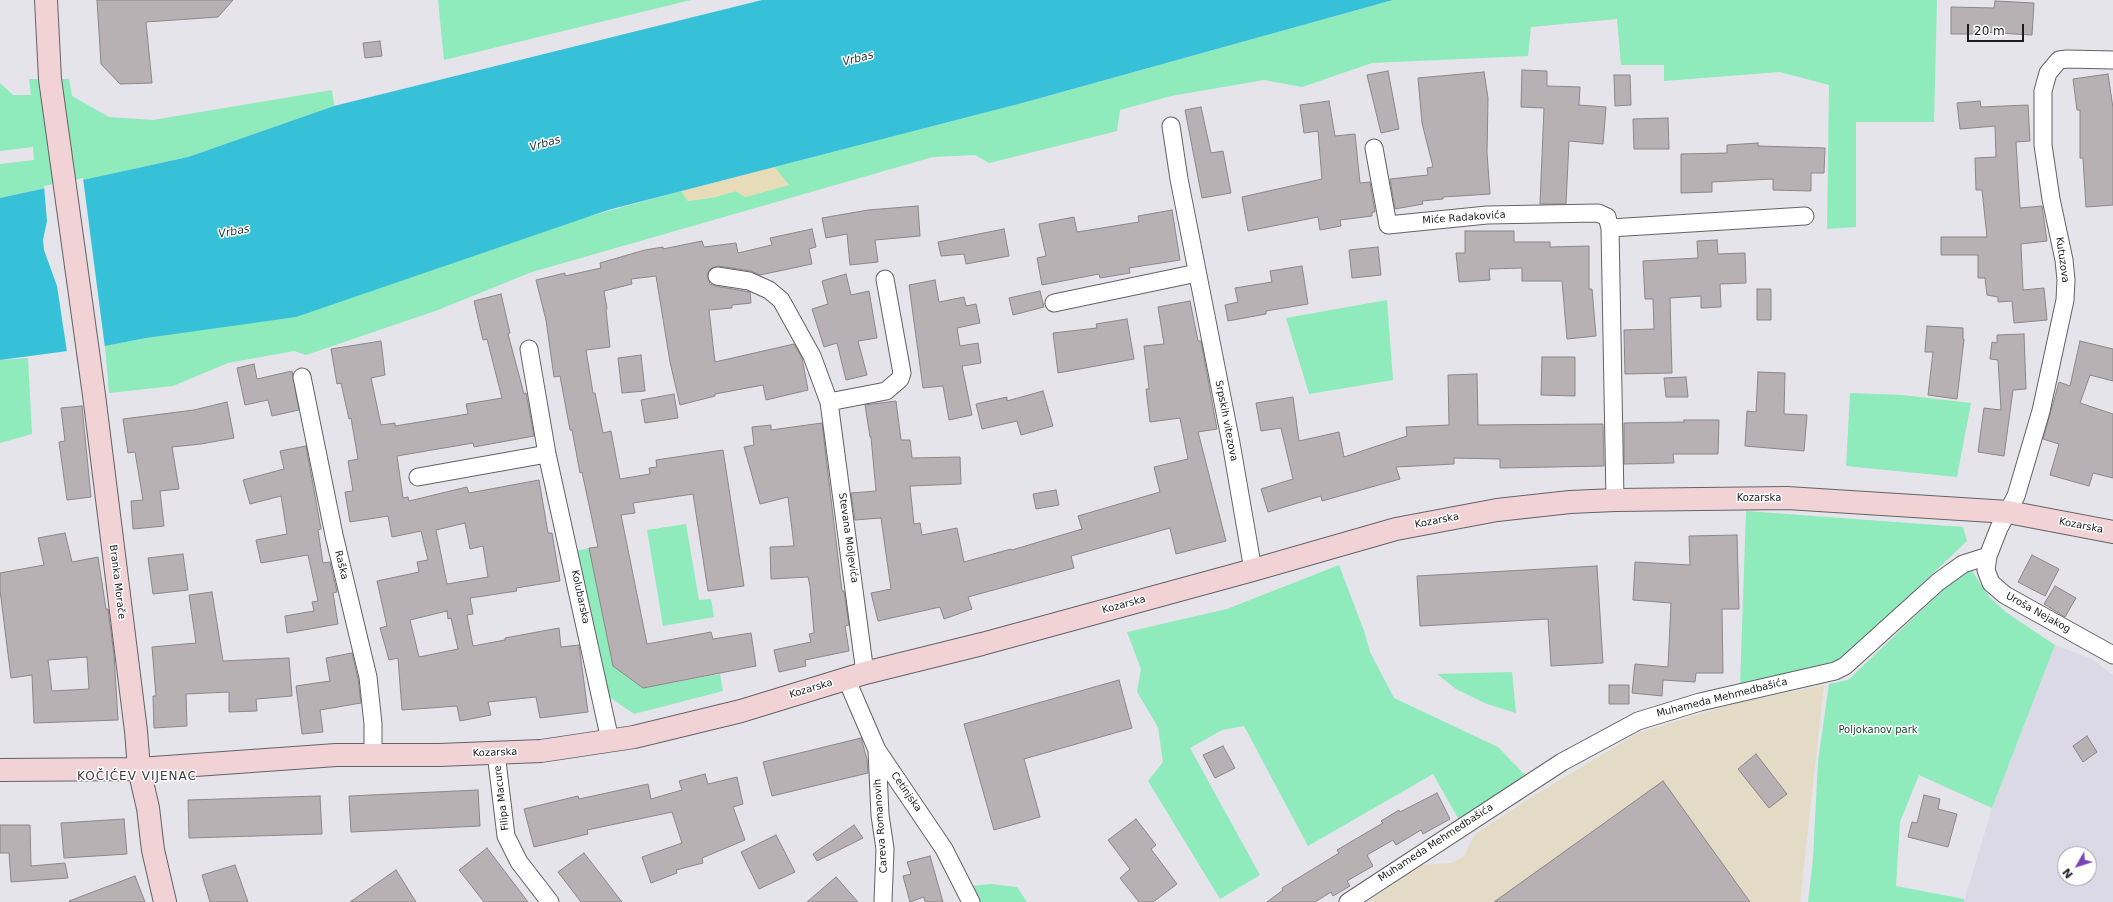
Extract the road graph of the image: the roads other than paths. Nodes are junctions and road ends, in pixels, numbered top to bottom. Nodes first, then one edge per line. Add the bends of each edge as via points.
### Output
1 (46, 0) edge
2 (2113, 60) edge
3 (1171, 126) dead end
4 (1374, 148) dead end
5 (1805, 216) dead end
6 (1610, 228) junction
7 (1197, 273) junction
8 (717, 276) dead end
9 (885, 279) dead end
10 (1054, 302) dead end
11 (529, 349) dead end
12 (302, 377) dead end
13 (829, 402) junction
14 (547, 454) junction
15 (418, 477) dead end
16 (1615, 500) junction
17 (2008, 512) junction
18 (2113, 532) edge
19 (1988, 556) junction
20 (1253, 570) junction
21 (2113, 655) edge
22 (856, 676) junction
23 (610, 740) junction
24 (876, 750) junction
25 (496, 753) junction
26 (373, 754) junction
27 (139, 769) junction
28 (0, 770) edge
29 (164, 902) edge
30 (550, 902) edge
31 (883, 902) edge
32 (971, 902) edge
33 (1348, 902) edge

1 - 27 main road, Branka Morače via 50,80 94,395
2 - 17 street, Kutuzova via 2059,60 2048,73 2043,91 2043,145 2064,260 2065,300 2041,411 2016,496
3 - 7 street, Srpskih vitezova
4 - 6 street, Miće Radakovića via 1388,225 1487,215 1598,213 1607,217
5 - 6 street
6 - 16 street
7 - 10 street
7 - 20 street, Srpskih vitezova
8 - 13 street, Stevana Moljevića via 748,281 769,290 781,300 812,356
9 - 13 street via 902,373 900,379 886,391
11 - 14 street, Kolubarska
12 - 26 street, Raška via 334,535 368,677
13 - 22 street, Stevana Moljevića
14 - 15 street
14 - 23 street, Kolubarska
16 - 17 main road, Kozarska via 1788,498
16 - 20 main road, Kozarska via 1497,510 1419,524
17 - 18 main road, Kozarska
17 - 19 street, Uroša Nejakog
19 - 21 street, Uroša Nejakog via 1988,576 1991,583 2005,595
19 - 33 street, Muhameda Mehmedbašića via 1963,564 1938,582 1846,666 1835,671 1700,702 1638,720 1562,762
20 - 22 main road, Kozarska
22 - 23 main road, Kozarska via 741,711 634,737
22 - 24 street, Cetinjska
23 - 25 main road, Kozarska via 541,751
24 - 31 street, Careva Romanovih via 885,849
24 - 32 street, Cetinjska via 944,849
25 - 26 main road, Kozarska
25 - 30 street, Filipa Macure via 506,836 518,862
26 - 27 main road, Kozarska
27 - 28 main road, Kozarska
27 - 29 main road, Branka Morače

